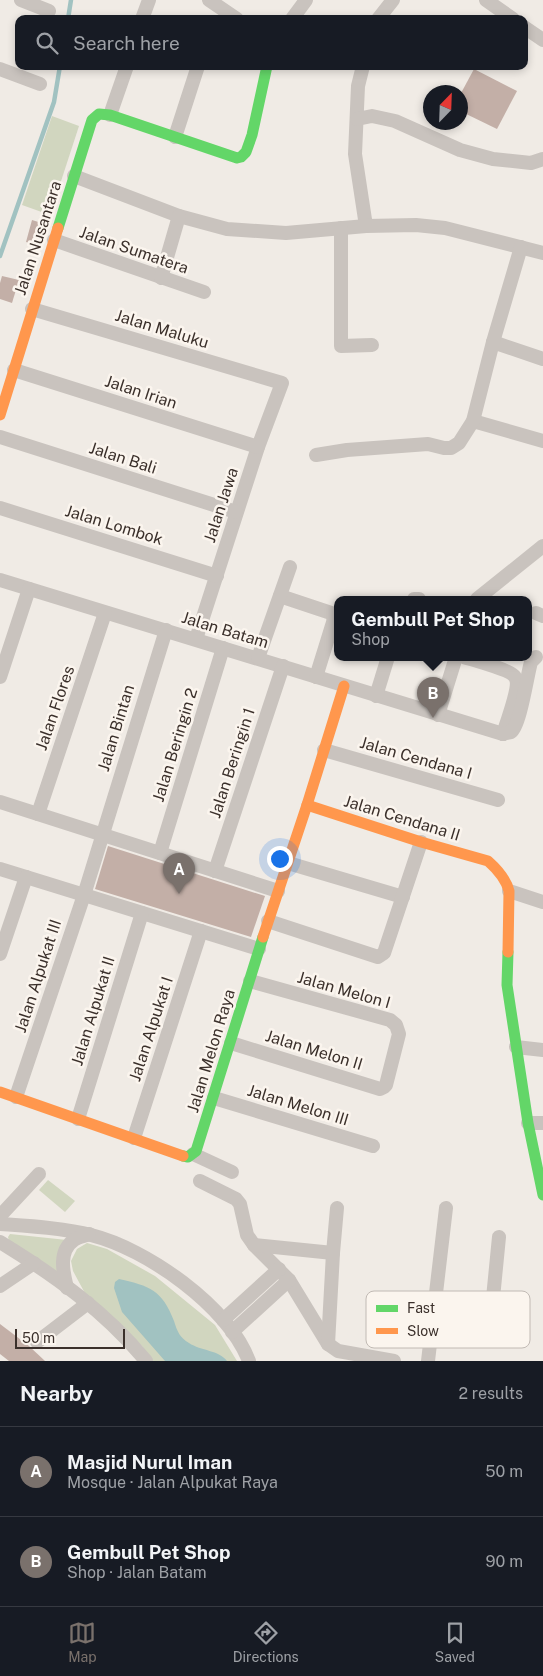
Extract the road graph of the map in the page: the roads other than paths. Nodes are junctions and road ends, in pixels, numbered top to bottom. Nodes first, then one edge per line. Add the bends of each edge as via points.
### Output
1 (21, 0) edge
2 (149, 0) edge
3 (306, 0) edge
4 (393, 0) edge
5 (486, 0) edge
6 (215, 6) edge
7 (49, 11) dead end
8 (143, 15) edge
9 (230, 15) edge
10 (295, 15) edge
11 (381, 15) edge
12 (507, 15) edge
13 (528, 30) edge
14 (543, 40) edge
15 (0, 68) edge
16 (125, 70) edge
17 (197, 70) edge
18 (266, 70) edge
19 (362, 70) edge
20 (40, 84) dead end
21 (110, 115) junction
22 (356, 118) junction
23 (175, 137) junction
24 (543, 159) edge
25 (74, 176) junction
26 (179, 216) junction
27 (366, 226) junction
28 (342, 228) junction
29 (54, 240) junction
30 (521, 247) junction
31 (543, 253) edge
32 (161, 278) junction
33 (204, 292) dead end
34 (32, 309) junction
35 (493, 342) junction
36 (372, 345) dead end
37 (543, 359) edge
38 (14, 370) junction
39 (282, 383) joint
40 (0, 415) edge
41 (473, 421) junction
42 (0, 437) edge
43 (543, 441) edge
44 (258, 447) junction
45 (316, 455) dead end
46 (0, 508) edge
47 (236, 512) junction
48 (543, 546) edge
49 (290, 567) dead end
50 (217, 576) junction
51 (0, 580) edge
52 (29, 590) junction
53 (280, 596) junction
54 (481, 596) edge
55 (105, 613) junction
56 (166, 630) junction
57 (196, 639) junction
58 (223, 648) junction
59 (536, 657) dead end
60 (258, 658) junction
61 (387, 661) edge
62 (455, 661) edge
63 (476, 661) edge
64 (283, 666) junction
65 (316, 677) junction
66 (0, 678) edge
67 (344, 686) junction
68 (376, 696) junction
69 (438, 715) junction
70 (503, 734) junction
71 (324, 750) junction
72 (498, 800) dead end
73 (0, 802) edge
74 (307, 805) junction
75 (38, 814) junction
76 (101, 835) junction
77 (420, 842) junction
78 (160, 853) junction
79 (288, 863) junction
80 (0, 869) edge
81 (215, 871) junction
82 (26, 877) junction
83 (278, 891) junction
84 (509, 891) junction
85 (84, 895) junction
86 (403, 897) junction
87 (543, 902) edge
88 (142, 913) junction
89 (268, 921) junction
90 (201, 931) junction
91 (259, 949) junction
92 (0, 954) edge
93 (250, 981) junction
94 (231, 1043) junction
95 (516, 1047) junction
96 (543, 1050) edge
97 (386, 1084) joint
98 (0, 1092) edge
99 (16, 1097) junction
100 (214, 1098) junction
101 (78, 1119) junction
102 (528, 1122) junction
103 (543, 1123) edge
104 (134, 1138) junction
105 (373, 1146) dead end
106 (190, 1156) junction
107 (232, 1172) dead end
108 (39, 1174) dead end
109 (200, 1181) dead end
110 (543, 1195) edge
111 (337, 1208) dead end
112 (446, 1208) dead end
113 (0, 1216) edge
114 (0, 1224) edge
115 (90, 1234) junction
116 (498, 1237) dead end
117 (0, 1242) edge
118 (254, 1245) junction
119 (333, 1253) junction
120 (34, 1263) junction
121 (280, 1269) junction
122 (289, 1280) junction
123 (0, 1286) edge
124 (67, 1288) junction
125 (437, 1291) edge
126 (494, 1291) edge
127 (88, 1303) junction
128 (223, 1320) junction
129 (232, 1332) junction
130 (37, 1342) dead end
131 (328, 1344) junction
132 (430, 1348) edge
133 (146, 1361) edge
134 (249, 1361) edge
135 (394, 1361) edge
136 (428, 1361) edge

1 - 7 street
2 - 8 street
3 - 10 street
4 - 11 street
5 - 12 street
6 - 9 street
13 - 14 street
15 - 20 street
16 - 21 street
17 - 23 street
18 - 23 street via 252,135 241,157
19 - 22 street
21 - 23 street
21 - 25 street, Jalan Nusantara via 99,114 92,120
22 - 24 street via 372,116 395,121 460,150 493,159 530,163
22 - 27 street via 355,154
25 - 26 street
25 - 29 street, Jalan Nusantara
26 - 28 street via 227,229 286,233
26 - 32 street
27 - 28 street
27 - 30 street via 445,228
28 - 36 street via 341,346
29 - 32 street, Jalan Sumatera
29 - 34 street, Jalan Nusantara
30 - 31 street
30 - 35 street
32 - 33 street, Jalan Sumatera
34 - 38 street, Jalan Nusantara
34 - 39 street, Jalan Maluku
35 - 37 street
35 - 41 street
38 - 40 street, Jalan Nusantara
38 - 44 street, Jalan Irian
39 - 44 street, Jalan Jawa
41 - 43 street
41 - 45 street via 465,435 451,448 428,444
42 - 47 street, Jalan Bali
44 - 47 street, Jalan Jawa
46 - 50 street, Jalan Lombok
47 - 50 street, Jalan Jawa
48 - 54 street
49 - 53 street
50 - 57 street, Jalan Jawa
51 - 52 street, Jalan Batam
52 - 55 street, Jalan Batam
52 - 66 street
53 - 60 street
53 - 65 street via 334,615
55 - 56 street, Jalan Batam
55 - 75 street, Jalan Flores
56 - 57 street, Jalan Batam
56 - 76 street, Jalan Bintan
57 - 58 street, Jalan Batam
58 - 60 street, Jalan Batam
58 - 78 street, Jalan Beringin 2
59 - 70 street via 531,662 517,723 510,732
60 - 64 street, Jalan Batam
61 - 68 street
62 - 69 street
63 - 70 street via 506,671 517,680
64 - 65 street, Jalan Batam
64 - 81 street, Jalan Beringin 1
65 - 67 street, Jalan Batam
67 - 68 street, Jalan Batam
67 - 71 street, Jalan Melon Raya
68 - 69 street, Jalan Batam
69 - 70 street, Jalan Batam
71 - 72 street, Jalan Cendana I
71 - 74 street, Jalan Melon Raya
73 - 75 street
74 - 77 street, Jalan Cendana II
74 - 79 street, Jalan Melon Raya
75 - 76 street
76 - 78 street
76 - 85 street, Jalan Bintan
77 - 84 street, Jalan Cendana II via 488,861 502,875
77 - 86 street
78 - 81 street
79 - 83 street, Jalan Melon Raya
79 - 86 street
80 - 82 street
81 - 83 street
82 - 85 street
82 - 92 street
83 - 89 street, Jalan Melon Raya
84 - 87 street
84 - 95 street via 507,985
85 - 88 street
85 - 99 street, Jalan Alpukat III
86 - 89 street via 384,953 378,957
88 - 90 street
88 - 101 street, Jalan Alpukat II
89 - 91 street, Jalan Melon Raya
90 - 91 street
90 - 104 street, Jalan Alpukat I
91 - 93 street, Jalan Melon Raya
93 - 94 street, Jalan Melon Raya
93 - 97 street, Jalan Melon I via 390,1020 399,1034
94 - 97 street, Jalan Melon II via 380,1089
94 - 100 street, Jalan Melon Raya
95 - 96 street
95 - 102 street
98 - 99 street
99 - 101 street
100 - 105 street, Jalan Melon III
100 - 106 street, Jalan Melon Raya via 196,1151
101 - 104 street
102 - 103 street
102 - 110 street
104 - 106 street
106 - 107 street
108 - 113 street
109 - 118 street via 236,1199 247,1234
111 - 119 street
112 - 125 street
114 - 115 street
115 - 124 street via 74,1240 67,1248 63,1272
115 - 128 street via 117,1243 169,1273 205,1300
116 - 126 street
117 - 120 street
118 - 119 street
118 - 121 street
119 - 131 street
120 - 123 street
120 - 124 street
121 - 122 street
121 - 128 street
122 - 129 street
122 - 131 street
124 - 127 street
127 - 130 street
127 - 133 street
128 - 129 street
129 - 134 street
131 - 135 street via 338,1351
132 - 136 street

